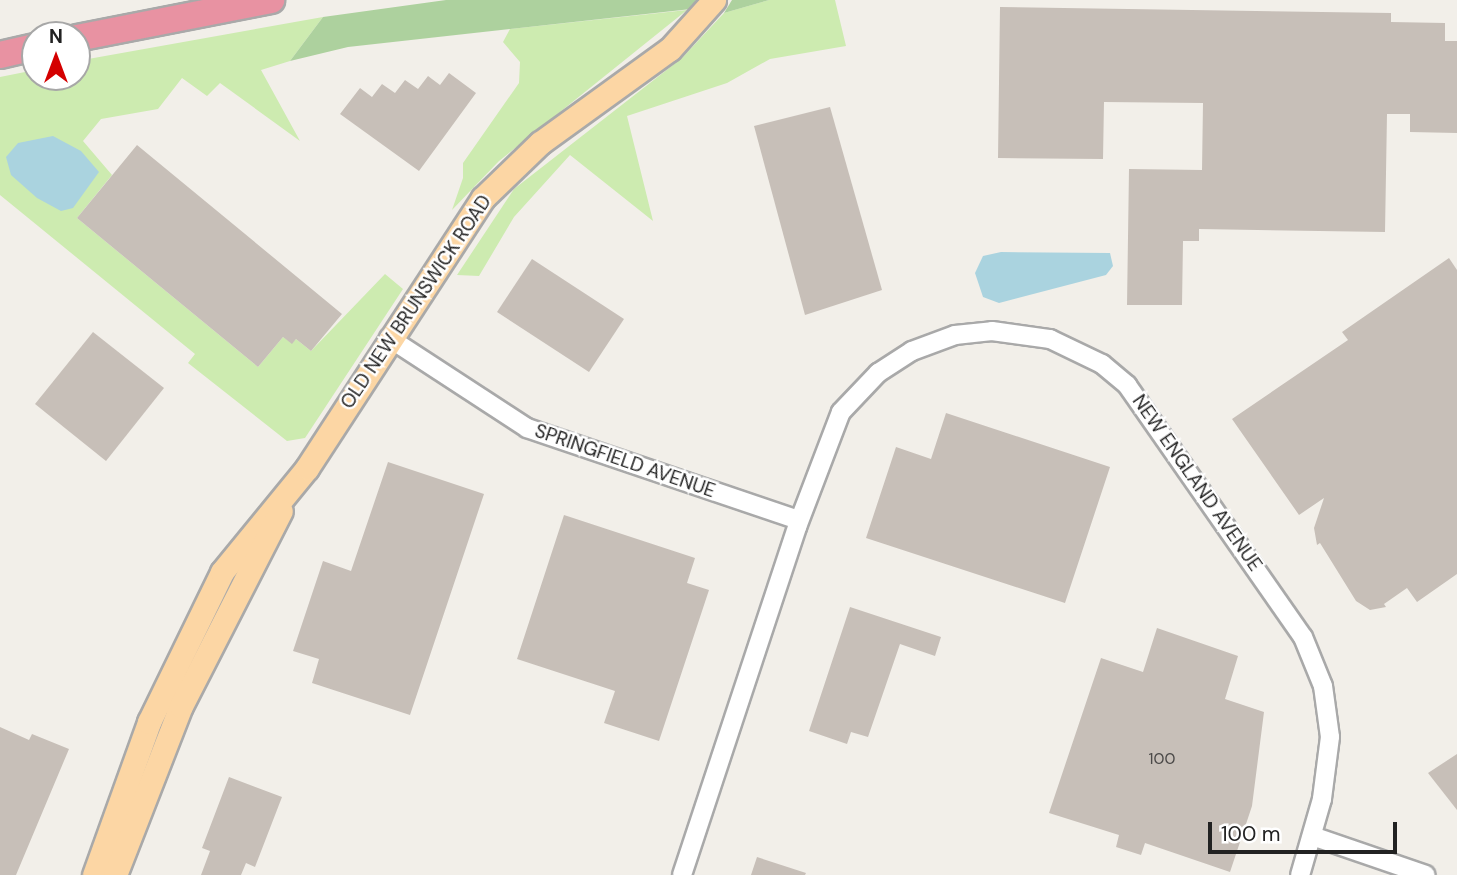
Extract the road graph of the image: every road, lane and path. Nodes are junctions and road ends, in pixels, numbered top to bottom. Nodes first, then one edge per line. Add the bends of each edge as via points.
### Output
1 (271, 0) edge
2 (714, 0) edge
3 (91, 35) edge
4 (21, 50) edge
5 (0, 55) edge
6 (389, 338) junction
7 (296, 484) junction
8 (799, 520) junction
9 (1312, 835) junction
10 (94, 875) edge
11 (115, 875) edge
12 (682, 875) edge
13 (1300, 875) edge
14 (1426, 875) edge

1 - 3 highway
2 - 6 main road, OLD NEW BRUNSWICK ROAD via 670,49 508,171 483,198
4 - 5 highway
6 - 7 main road, OLD NEW BRUNSWICK ROAD
6 - 8 street, SPRINGFIELD AVENUE via 527,428
7 - 10 main road, OLD NEW BRUNSWICK ROAD via 260,520 222,572 149,722
7 - 11 main road, OLD NEW BRUNSWICK ROAD via 181,706
8 - 9 street, NEW ENGLAND AVENUE via 841,412 878,373 912,351 956,335 1006,331 1050,338 1102,364 1148,410 1288,613 1312,656 1323,687 1330,737
8 - 12 street, NEW ENGLAND AVENUE
9 - 13 street, NEW ENGLAND AVENUE
9 - 14 street

